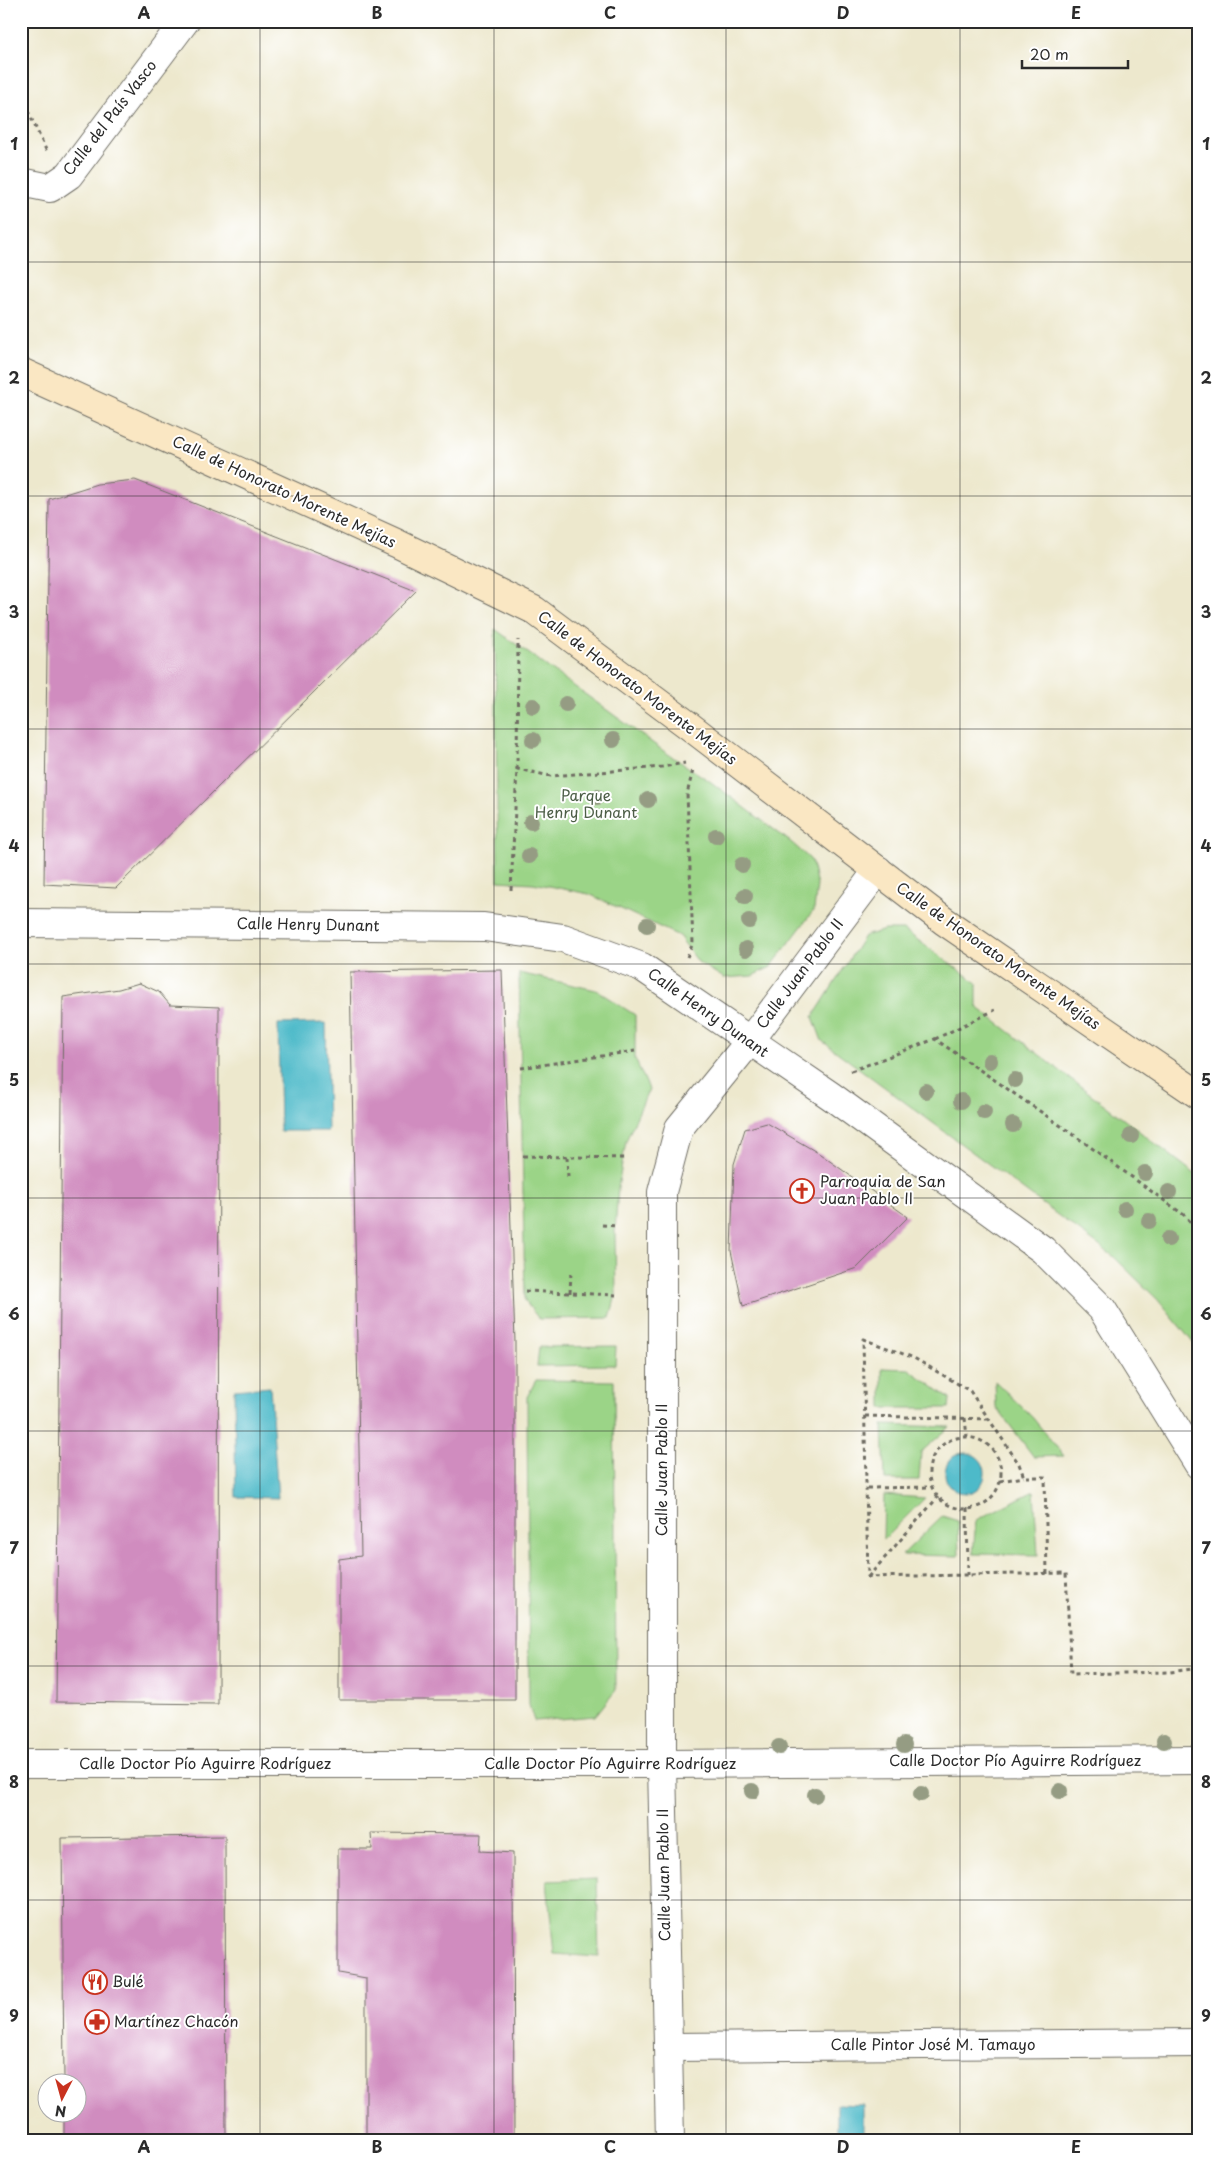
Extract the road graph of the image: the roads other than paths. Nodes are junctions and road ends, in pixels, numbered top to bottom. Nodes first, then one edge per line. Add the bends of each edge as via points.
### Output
1 (184, 21) edge
2 (21, 182) edge
3 (21, 372) edge
4 (878, 870) junction
5 (21, 922) edge
6 (749, 1042) junction
7 (1199, 1095) edge
8 (1199, 1465) edge
9 (1199, 1760) edge
10 (21, 1764) edge
11 (662, 1764) junction
12 (1199, 2043) edge
13 (668, 2047) junction
14 (670, 2140) edge

1 - 2 street, Calle del País Vasco via 69,174 50,188
3 - 4 street, Calle de Honorato Morente Mejías via 396,543 534,610
4 - 6 street, Calle Juan Pablo II
4 - 7 street, Calle de Honorato Morente Mejías via 944,921
5 - 6 street, Calle Henry Dunant via 484,927 563,938 642,967
6 - 8 street, Calle Henry Dunant via 831,1096 1043,1250 1102,1309
6 - 11 street, Calle Juan Pablo II via 679,1128 662,1192
9 - 11 street, Calle Doctor Pío Aguirre Rodríguez
10 - 11 street, Calle Doctor Pío Aguirre Rodríguez
11 - 13 street, Calle Juan Pablo II
12 - 13 street, Calle Pintor José M. Tamayo
13 - 14 street, Calle Juan Pablo II

